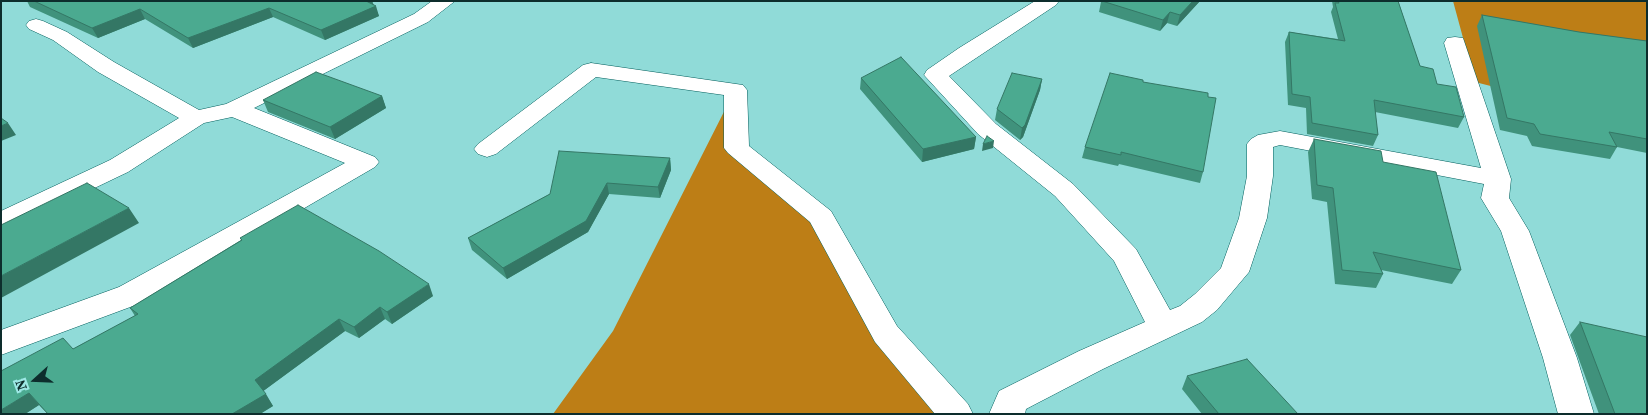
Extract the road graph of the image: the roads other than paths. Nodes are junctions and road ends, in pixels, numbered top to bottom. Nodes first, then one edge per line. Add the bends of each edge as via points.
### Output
1 (445, 1) edge
2 (1049, 1) edge
3 (36, 25) dead end
4 (1455, 43) dead end
5 (234, 109) junction
6 (196, 118) junction
7 (487, 149) dead end
8 (1498, 179) junction
9 (1, 222) edge
10 (1163, 326) junction
11 (1, 343) edge
12 (956, 414) edge
13 (1007, 414) edge
14 (1576, 414) edge

1 - 5 street via 421,18
2 - 10 street via 935,75 987,129 1064,190 1126,256
3 - 6 street via 60,36 106,67
4 - 8 street
5 - 6 street
5 - 11 street via 366,162 130,296
6 - 9 street via 119,166
7 - 12 street via 591,70 735,90 737,148 821,217 886,334
8 - 10 street via 1280,138 1267,140 1260,144 1260,176 1253,218 1234,272 1191,314
8 - 14 street via 1495,198 1515,231 1560,358
10 - 13 street via 1011,400

